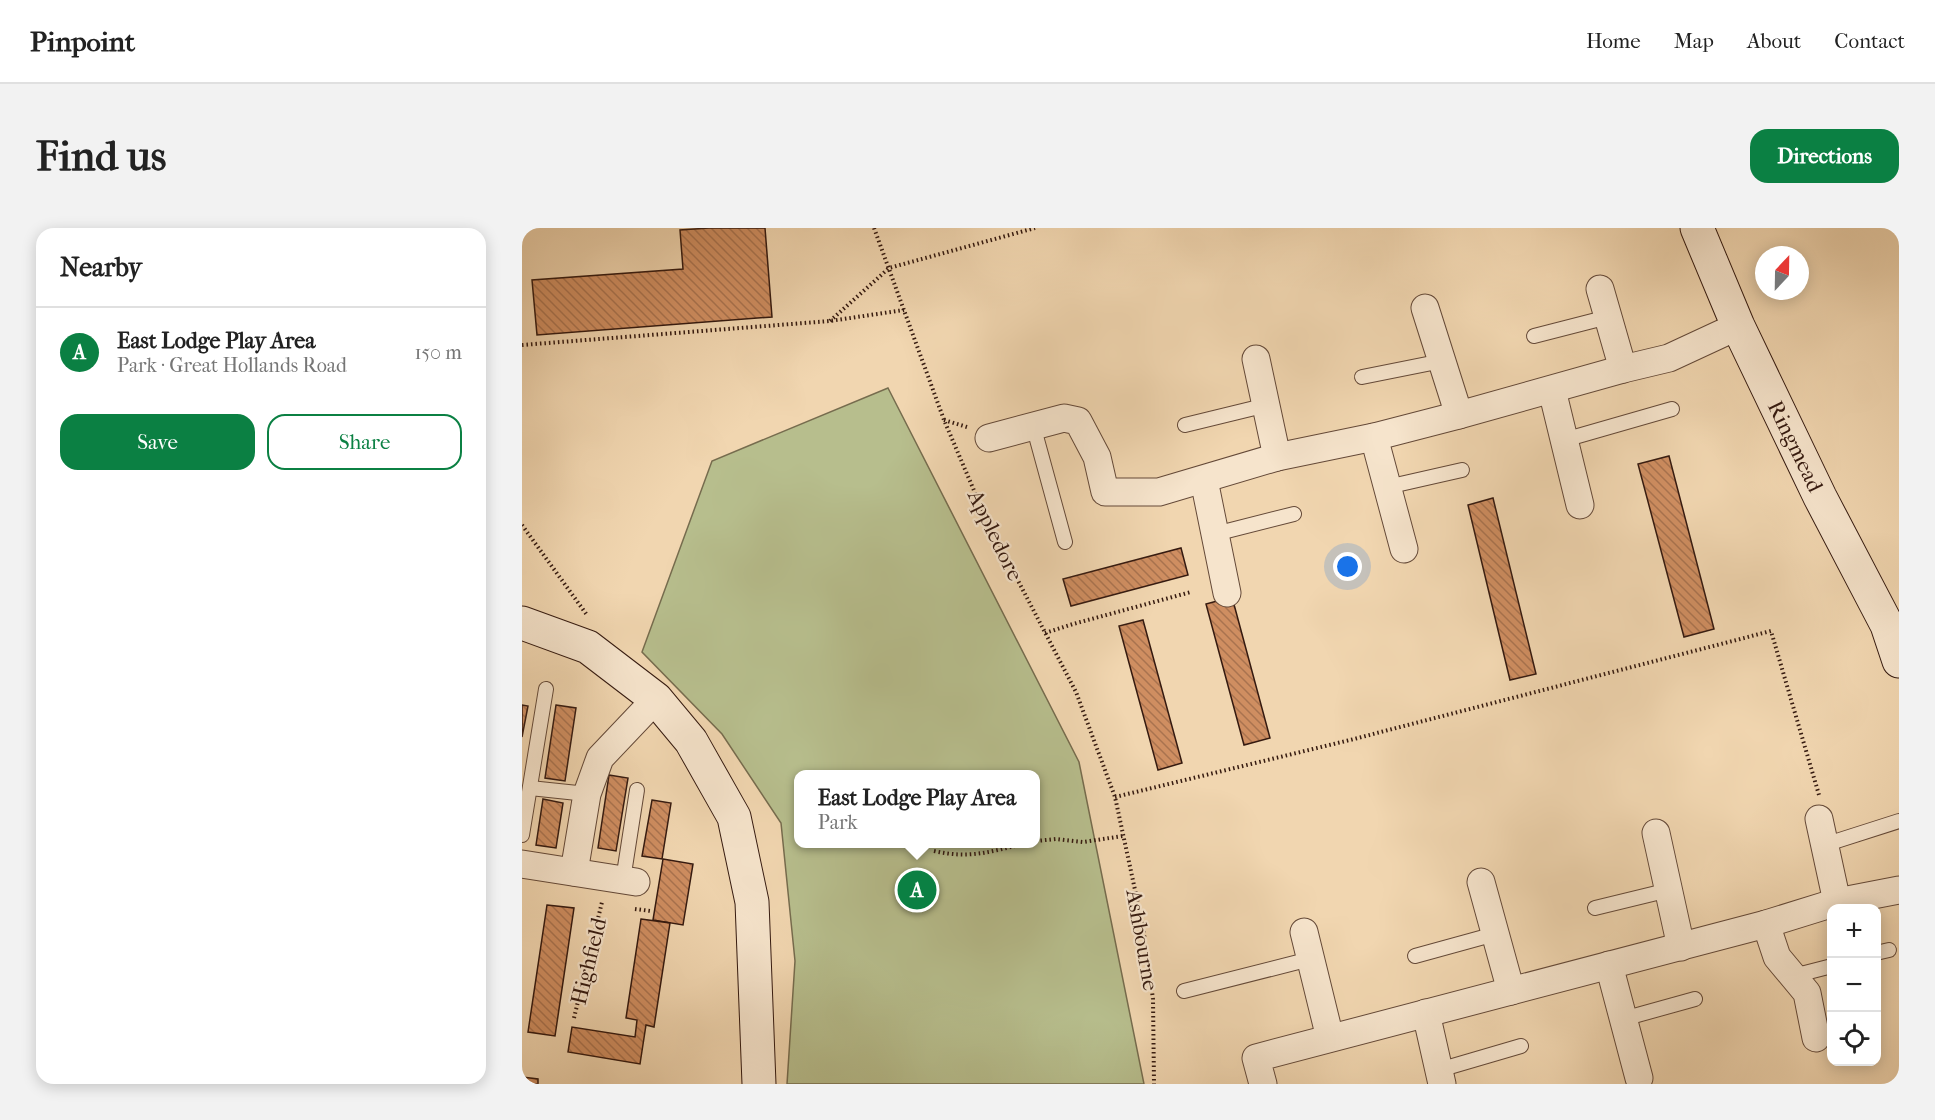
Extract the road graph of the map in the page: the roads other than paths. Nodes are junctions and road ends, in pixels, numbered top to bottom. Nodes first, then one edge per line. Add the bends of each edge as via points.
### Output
1 (1697, 228) edge
2 (1600, 289) dead end
3 (1425, 308) dead end
4 (1608, 316) junction
5 (1738, 326) junction
6 (1534, 336) dead end
7 (1256, 358) dead end
8 (1442, 361) junction
9 (1623, 369) junction
10 (1362, 377) dead end
11 (1552, 390) junction
12 (1267, 405) junction
13 (1672, 409) dead end
14 (1459, 416) junction
15 (1033, 425) junction
16 (1185, 425) dead end
17 (1374, 437) junction
18 (989, 438) dead end
19 (1564, 440) junction
20 (1277, 457) junction
21 (1462, 470) dead end
22 (1204, 480) junction
23 (1387, 487) junction
24 (1580, 505) dead end
25 (1294, 514) dead end
26 (1215, 534) junction
27 (1065, 542) dead end
28 (1404, 549) dead end
29 (1227, 593) dead end
30 (1893, 622) edge
31 (522, 623) edge
32 (1899, 661) edge
33 (546, 689) dead end
34 (656, 699) junction
35 (530, 788) junction
36 (637, 790) dead end
37 (587, 794) junction
38 (1899, 820) edge
39 (1822, 832) joint
40 (1656, 833) dead end
41 (522, 835) edge
42 (522, 864) edge
43 (574, 872) junction
44 (629, 881) joint
45 (1481, 882) dead end
46 (1669, 890) junction
47 (1899, 890) edge
48 (1838, 902) junction
49 (1596, 908) dead end
50 (1767, 924) junction
51 (1304, 932) dead end
52 (1495, 934) junction
53 (1681, 947) junction
54 (1416, 956) dead end
55 (1310, 959) junction
56 (1609, 965) junction
57 (1827, 967) edge
58 (1793, 976) junction
59 (1184, 991) dead end
60 (1511, 991) junction
61 (1695, 999) dead end
62 (1426, 1013) junction
63 (1623, 1019) junction
64 (1330, 1038) junction
65 (1816, 1038) dead end
66 (1521, 1046) dead end
67 (1440, 1077) edge
68 (1639, 1078) dead end
69 (759, 1084) edge
70 (1263, 1084) edge

1 - 5 street, Ringmead
2 - 4 street
3 - 8 street
4 - 6 lane
4 - 9 street
5 - 9 street via 1669,358
5 - 30 street, Ringmead via 1820,497
7 - 12 street
8 - 10 lane
8 - 14 street
9 - 11 street
11 - 14 street
11 - 19 street
12 - 16 lane
12 - 20 street
13 - 19 lane
14 - 17 street
15 - 18 street
15 - 22 street via 1064,418 1078,422 1097,457 1105,492 1159,492
15 - 27 lane
17 - 20 street
17 - 23 street
19 - 24 street
20 - 22 street
21 - 23 lane
22 - 26 street
23 - 28 street
25 - 26 lane
26 - 29 street
30 - 32 street, Ringmead
31 - 34 street via 588,647
33 - 35 lane
34 - 37 street via 600,758
34 - 69 street via 691,741 734,817 752,902
35 - 37 lane
35 - 41 lane
36 - 44 lane
37 - 43 street
38 - 39 lane
39 - 48 street
40 - 46 street
42 - 43 street
43 - 44 street
45 - 52 street
46 - 49 lane
46 - 53 street
47 - 48 street
48 - 50 street
50 - 53 street
50 - 58 street via 1777,957
51 - 55 street
52 - 54 lane
52 - 60 street
53 - 56 street
55 - 59 lane
55 - 64 street
56 - 60 street
56 - 63 street
57 - 58 lane
58 - 65 street via 1807,993
60 - 62 street
61 - 63 lane
62 - 64 street
62 - 67 street
63 - 68 street
64 - 70 street via 1256,1058
66 - 67 lane

